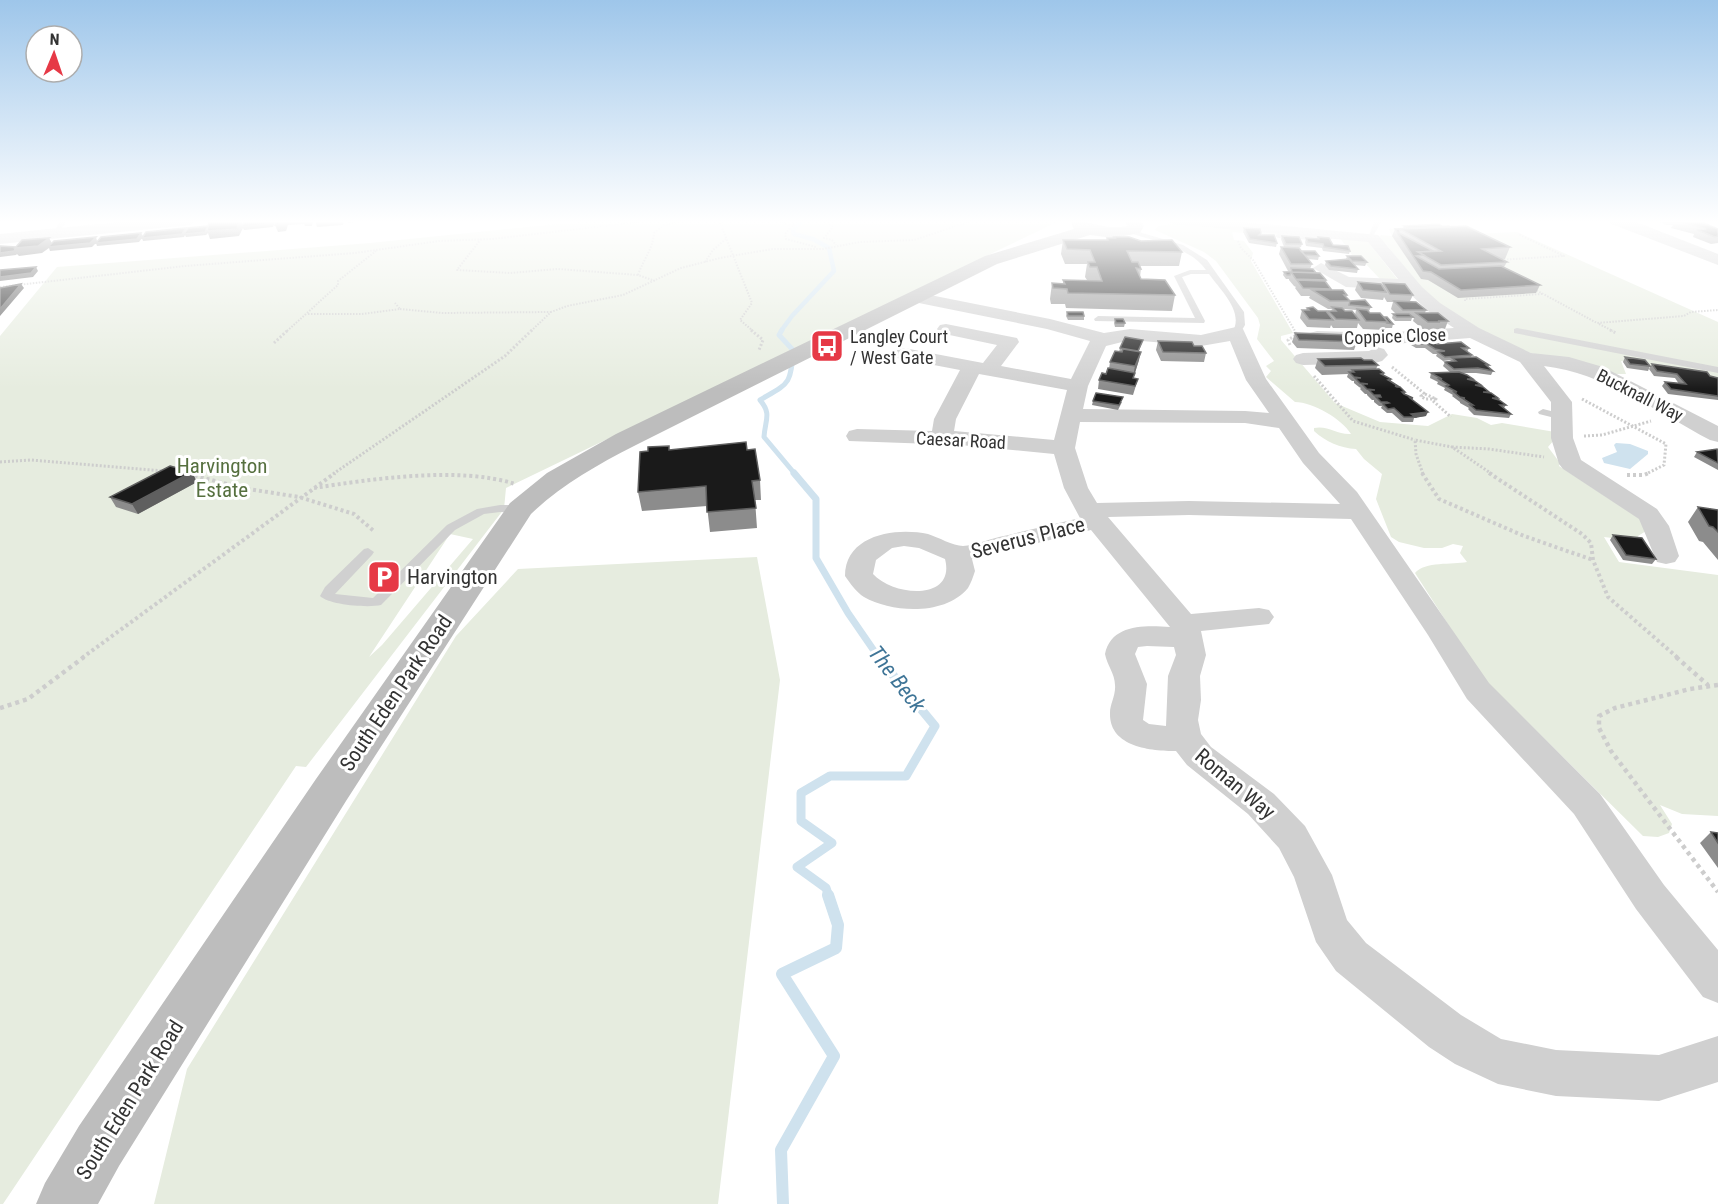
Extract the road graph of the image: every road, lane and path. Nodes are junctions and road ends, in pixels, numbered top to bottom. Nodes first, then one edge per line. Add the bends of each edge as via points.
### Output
1 (95, 276) edge
2 (347, 276) edge
3 (642, 276) edge
4 (665, 276) edge
5 (743, 276) edge
6 (959, 276) edge
7 (1178, 276) edge
8 (1214, 276) edge
9 (1263, 276) edge
10 (1331, 276) edge
11 (1403, 276) edge
12 (656, 281) junction
13 (1410, 285) junction
14 (0, 287) edge
15 (1533, 289) edge
16 (749, 290) dead end
17 (1544, 294) junction
18 (915, 297) junction
19 (1465, 301) edge
20 (395, 303) dead end
21 (400, 309) junction
22 (1718, 310) edge
23 (551, 312) junction
24 (307, 314) junction
25 (1098, 319) dead end
26 (946, 329) dead end
27 (1518, 331) dead end
28 (1473, 332) junction
29 (1236, 333) junction
30 (1316, 337) edge
31 (1361, 338) junction
32 (1104, 339) junction
33 (274, 343) dead end
34 (904, 354) dead end
35 (1377, 357) junction
36 (1527, 358) junction
37 (1301, 359) junction
38 (980, 369) junction
39 (1718, 370) edge
40 (1078, 386) junction
41 (1554, 390) junction
42 (1673, 411) junction
43 (1073, 415) junction
44 (1451, 417) dead end
45 (1556, 420) junction
46 (1286, 422) junction
47 (1629, 424) junction
48 (1718, 435) edge
49 (857, 436) dead end
50 (942, 438) junction
51 (1415, 440) junction
52 (1452, 447) junction
53 (1064, 448) junction
54 (1569, 461) junction
55 (0, 462) edge
56 (171, 471) edge
57 (182, 473) edge
58 (1622, 474) dead end
59 (311, 489) junction
60 (299, 498) junction
61 (521, 498) junction
62 (1358, 512) junction
63 (1093, 516) junction
64 (375, 532) dead end
65 (368, 552) dead end
66 (957, 555) dead end
67 (1666, 556) dead end
68 (1593, 560) junction
69 (1259, 617) dead end
70 (1186, 633) junction
71 (1708, 685) junction
72 (1718, 685) edge
73 (0, 708) edge
74 (1185, 738) junction
75 (1718, 892) edge
76 (1718, 983) edge
77 (1718, 1059) edge
78 (66, 1204) edge

1 - 14 path
2 - 24 path
3 - 12 path
4 - 12 path
5 - 16 path
6 - 18 main road, South Eden Park Road
7 - 25 lane via 1201,321
8 - 29 lane via 1240,312 1241,325
9 - 37 path via 1293,326 1296,334 1288,341
10 - 13 street via 1346,289
11 - 13 street, Bucknall Way
12 - 23 path via 623,295
13 - 28 street, Bucknall Way
15 - 17 path
17 - 19 path
17 - 22 path via 1599,323
18 - 32 street
18 - 61 main road, South Eden Park Road via 571,468
20 - 21 path
21 - 23 path
21 - 24 path
23 - 59 path via 505,356
24 - 33 path
26 - 38 street via 1010,342
27 - 39 lane
28 - 31 street, Coppice Close
28 - 36 street, Bucknall Way
29 - 32 street via 1203,341 1136,335
29 - 46 street via 1256,380
30 - 31 street, Coppice Close
31 - 35 street
32 - 40 street via 1098,342
34 - 38 street
35 - 37 street
35 - 44 path
36 - 41 street
36 - 42 street, Bucknall Way via 1587,368
37 - 51 path via 1353,421
38 - 40 street
38 - 50 street via 945,419
40 - 43 street
41 - 45 street via 1562,402
41 - 47 path via 1581,398
42 - 47 path via 1668,414 1671,421
42 - 48 street, Bucknall Way
43 - 46 street via 1245,417
43 - 53 street
45 - 47 path via 1584,436 1604,436
45 - 54 street
46 - 62 street
47 - 58 path via 1666,444 1666,463 1644,475
49 - 50 street, Caesar Road
50 - 53 street, Caesar Road
51 - 52 path
51 - 68 path via 1422,469 1439,499 1524,536
52 - 54 path via 1489,448
52 - 68 path via 1571,524 1591,543
53 - 63 street via 1076,488
54 - 67 street via 1653,519
55 - 56 path via 31,460
57 - 60 path
59 - 60 path
59 - 61 path via 374,479 454,476 503,480
60 - 64 path via 354,514
60 - 73 path via 28,699
61 - 65 lane via 448,527 376,602 327,596
61 - 78 main road, South Eden Park Road via 99,1146
62 - 63 street, Severus Place via 1190,508 1100,510
62 - 76 street via 1478,691 1587,804 1650,897
63 - 66 street, Severus Place
63 - 70 street
68 - 71 path via 1608,597
69 - 70 street via 1201,621
70 - 74 street, Roman Way via 1191,655 1184,676
70 - 74 street via 1129,638 1119,651 1131,685 1126,713 1133,730 1144,736
71 - 72 path
71 - 75 path via 1609,709 1599,716 1598,722 1611,751
74 - 77 street, Roman Way via 1199,756 1261,804 1292,837 1313,875 1330,929 1351,957 1471,1048 1498,1060 1556,1073 1659,1078

